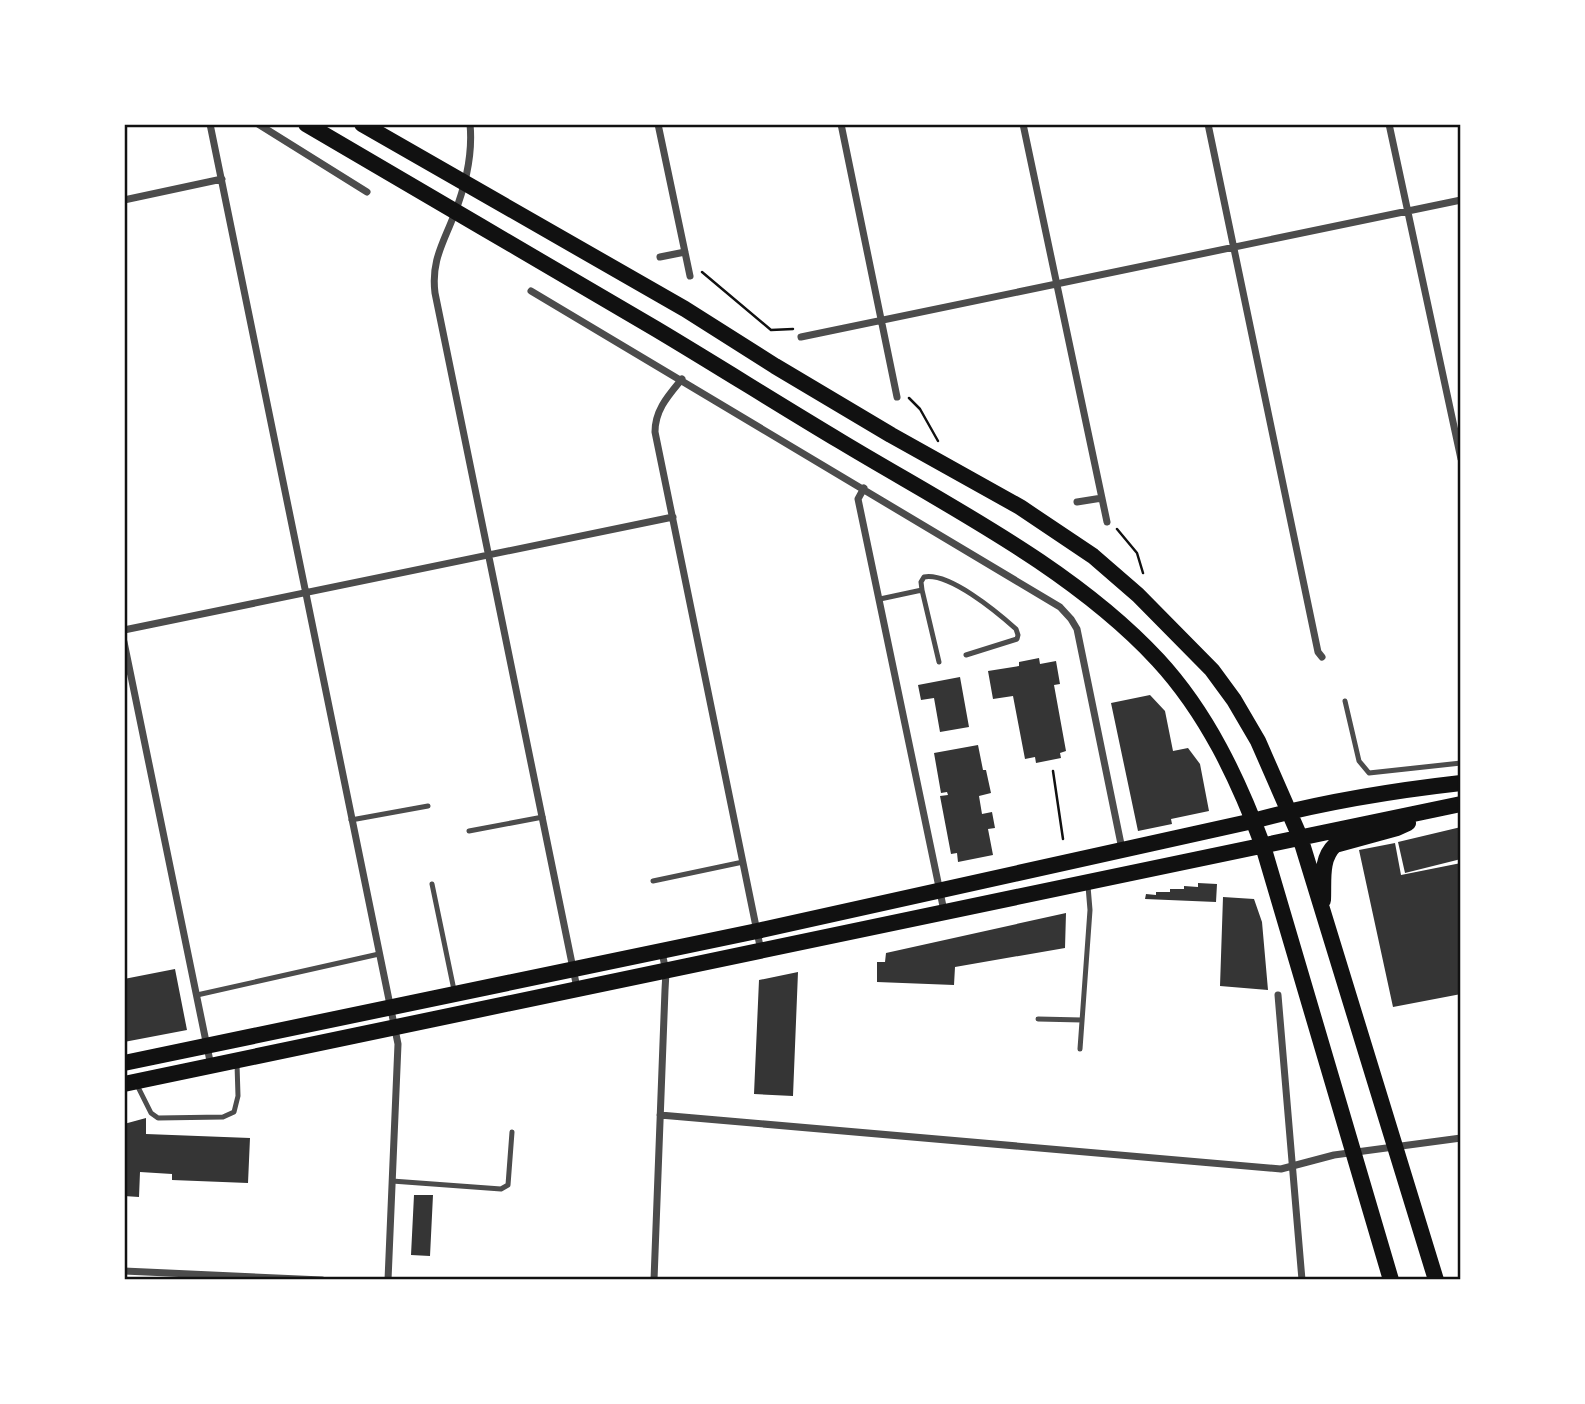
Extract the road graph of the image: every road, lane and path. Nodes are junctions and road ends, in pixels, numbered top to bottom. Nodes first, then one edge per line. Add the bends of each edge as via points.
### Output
1 (209, 124) edge
2 (258, 124) edge
3 (306, 124) edge
4 (362, 124) edge
5 (470, 124) edge
6 (658, 124) edge
7 (841, 124) edge
8 (1023, 124) edge
9 (1208, 124) edge
10 (1389, 124) edge
11 (222, 179) junction
12 (464, 184) junction
13 (367, 192) dead end
14 (124, 200) edge
15 (1461, 200) edge
16 (1407, 211) junction
17 (455, 213) junction
18 (1234, 247) junction
19 (685, 252) junction
20 (660, 257) dead end
21 (699, 268) dead end
22 (690, 275) dead end
23 (1057, 285) junction
24 (531, 291) dead end
25 (882, 321) junction
26 (793, 329) dead end
27 (800, 337) dead end
28 (682, 379) junction
29 (907, 396) dead end
30 (897, 397) dead end
31 (940, 444) dead end
32 (1461, 459) edge
33 (863, 488) junction
34 (1102, 498) junction
35 (1077, 502) dead end
36 (673, 517) junction
37 (1111, 522) joint
38 (490, 555) junction
39 (1143, 573) dead end
40 (922, 590) junction
41 (306, 592) junction
42 (880, 599) junction
43 (124, 630) edge
44 (124, 642) edge
45 (966, 655) dead end
46 (1322, 657) dead end
47 (939, 662) dead end
48 (1345, 701) dead end
49 (1461, 763) edge
50 (1053, 771) dead end
51 (1461, 783) edge
52 (1461, 804) edge
53 (428, 806) dead end
54 (1289, 811) junction
55 (1431, 811) junction
56 (542, 817) junction
57 (351, 820) junction
58 (1253, 821) junction
59 (469, 831) dead end
60 (1300, 837) junction
61 (1063, 839) dead end
62 (1263, 846) junction
63 (1122, 849) junction
64 (743, 862) junction
65 (653, 881) dead end
66 (1088, 883) junction
67 (432, 884) dead end
68 (940, 890) junction
69 (945, 913) junction
70 (1322, 913) junction
71 (757, 931) junction
72 (662, 950) junction
73 (761, 951) junction
74 (379, 954) junction
75 (573, 969) junction
76 (666, 972) junction
77 (578, 989) junction
78 (455, 993) junction
79 (197, 995) junction
80 (1278, 995) dead end
81 (390, 1007) junction
82 (1038, 1019) dead end
83 (1082, 1020) junction
84 (394, 1027) junction
85 (207, 1045) junction
86 (1080, 1049) dead end
87 (237, 1061) junction
88 (124, 1063) edge
89 (212, 1066) junction
90 (130, 1083) edge
91 (660, 1115) junction
92 (512, 1132) dead end
93 (1461, 1138) edge
94 (1396, 1148) junction
95 (1353, 1153) junction
96 (1293, 1166) junction
97 (392, 1181) junction
98 (124, 1272) edge
99 (322, 1280) edge
100 (388, 1280) edge
101 (654, 1280) edge
102 (1302, 1280) edge
103 (1391, 1280) edge
104 (1436, 1280) edge

1 - 11 street
2 - 13 street
3 - 17 main road
4 - 12 main road
5 - 12 street
6 - 19 street
7 - 25 street
8 - 23 street
9 - 18 street
10 - 16 street
11 - 14 street
11 - 41 street
12 - 17 street
12 - 54 main road via 1020,507 1093,556 1212,670 1258,741
15 - 16 street
16 - 18 street
16 - 32 street
17 - 38 street via 436,258 434,282
17 - 58 main road via 1011,543 1094,602 1159,661 1188,697 1210,730
18 - 23 street
18 - 46 street
19 - 20 street
19 - 22 street
21 - 26 path via 771,330
23 - 25 street
23 - 34 street
24 - 28 street
25 - 27 street
25 - 30 street
28 - 33 street
28 - 36 street via 654,419
29 - 31 path
33 - 42 street via 858,499
33 - 63 street via 1060,607 1071,619 1077,629
34 - 35 street
34 - 37 street
36 - 38 street
36 - 64 street
37 - 39 path via 1137,553
38 - 41 street
38 - 56 street
40 - 42 lane
40 - 45 lane via 924,578 938,577 1016,629 1017,639
40 - 47 lane
41 - 43 street
41 - 57 street
42 - 68 street
44 - 79 street
48 - 49 lane via 1359,761 1369,773
50 - 61 path
51 - 54 main road via 1381,792
52 - 55 main road
53 - 57 lane
54 - 58 main road
54 - 60 main road
55 - 60 main road
55 - 70 main road via 1397,828 1328,851
56 - 59 lane
56 - 75 street
57 - 74 street
58 - 62 main road
58 - 63 main road
60 - 62 main road
60 - 70 main road
62 - 66 main road
62 - 95 main road
63 - 68 main road
64 - 65 lane
64 - 71 street
66 - 69 main road
66 - 83 lane
67 - 78 lane
68 - 69 street
68 - 71 main road
69 - 73 main road
70 - 94 main road
71 - 72 main road
71 - 73 street
72 - 75 main road
72 - 76 street
73 - 76 main road
74 - 79 lane
74 - 81 street
75 - 77 street
75 - 78 main road
76 - 77 main road
76 - 91 street
77 - 84 main road
78 - 81 main road
79 - 85 street
80 - 96 street
81 - 84 street
81 - 85 main road
82 - 83 lane
83 - 86 lane
84 - 87 main road
84 - 97 street via 398,1044
85 - 88 main road
85 - 89 street
87 - 89 main road
87 - 90 lane via 237,1103 233,1112 223,1117 158,1118
89 - 90 main road
91 - 96 street via 1281,1169
91 - 101 street
92 - 97 lane via 510,1175 508,1185 501,1189
93 - 94 street
94 - 95 street
94 - 104 main road
95 - 96 street
95 - 103 main road
96 - 102 street
97 - 100 street
98 - 99 street

